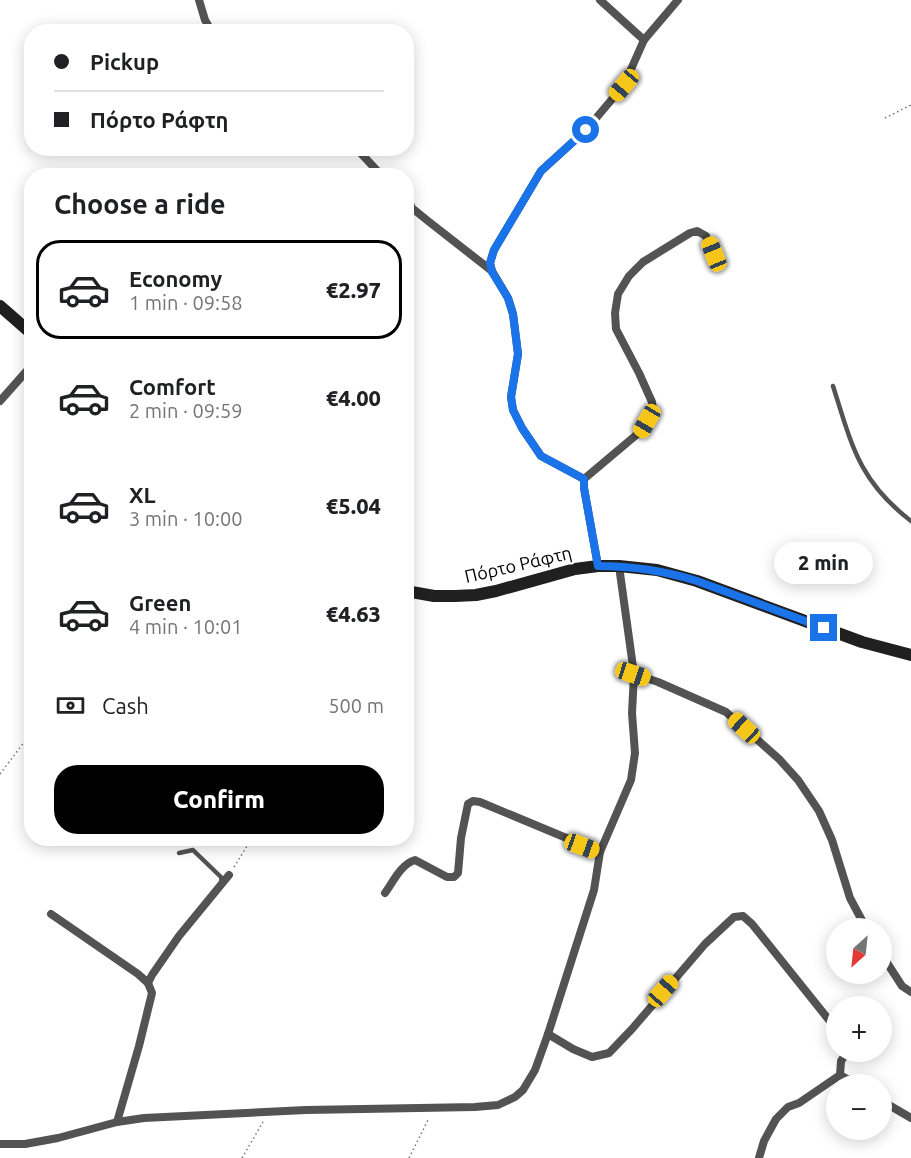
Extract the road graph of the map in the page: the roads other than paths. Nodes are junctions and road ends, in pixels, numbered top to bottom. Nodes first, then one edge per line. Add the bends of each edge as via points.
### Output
1 (199, 0) edge
2 (600, 0) edge
3 (678, 0) edge
4 (207, 24) edge
5 (644, 40) junction
6 (363, 156) edge
7 (375, 168) edge
8 (414, 210) edge
9 (714, 254) dead end
10 (492, 272) junction
11 (0, 306) edge
12 (24, 327) edge
13 (24, 374) edge
14 (833, 386) dead end
15 (0, 401) edge
16 (584, 479) junction
17 (911, 521) edge
18 (598, 566) junction
19 (619, 566) junction
20 (414, 592) edge
21 (911, 655) edge
22 (633, 674) junction
23 (600, 852) junction
24 (179, 853) dead end
25 (229, 875) road end
26 (222, 884) junction
27 (385, 893) dead end
28 (51, 914) dead end
29 (861, 918) edge
30 (892, 970) edge
31 (148, 983) junction
32 (911, 992) edge
33 (826, 1016) edge
34 (548, 1034) junction
35 (826, 1085) edge
36 (892, 1107) edge
37 (911, 1118) edge
38 (117, 1122) junction
39 (0, 1144) edge
40 (759, 1158) edge

1 - 4 street
2 - 5 street
3 - 5 street
5 - 10 street via 624,85 586,130 541,171 494,250
6 - 7 street
8 - 10 street
9 - 16 street via 706,236 697,231 690,233 643,262 618,294 616,329 653,411 641,431
10 - 16 street via 513,314 518,354 511,397 513,410 541,456
11 - 12 main road
13 - 15 street
14 - 17 lane via 866,475 882,496
16 - 18 street
18 - 19 main road, Πόρτο Ράφτη
18 - 20 main road, Πόρτο Ράφτη via 476,595
19 - 21 main road, Πόρτο Ράφτη via 657,570 697,581 854,639
19 - 22 street
22 - 23 street via 635,753 631,780
22 - 29 street via 726,712 798,780 819,811
23 - 27 street via 473,801 468,804 458,873 447,877 415,860 408,862
23 - 34 street via 594,890
24 - 26 lane via 193,850 221,877
25 - 26 street
26 - 31 street via 179,936
28 - 31 street
30 - 32 street
31 - 38 street via 152,993
33 - 34 street via 743,916 734,917 705,944 609,1053 592,1057
34 - 38 street via 524,1090 498,1105 187,1115
35 - 40 street via 788,1107 776,1119
36 - 37 street
38 - 39 street via 58,1138

